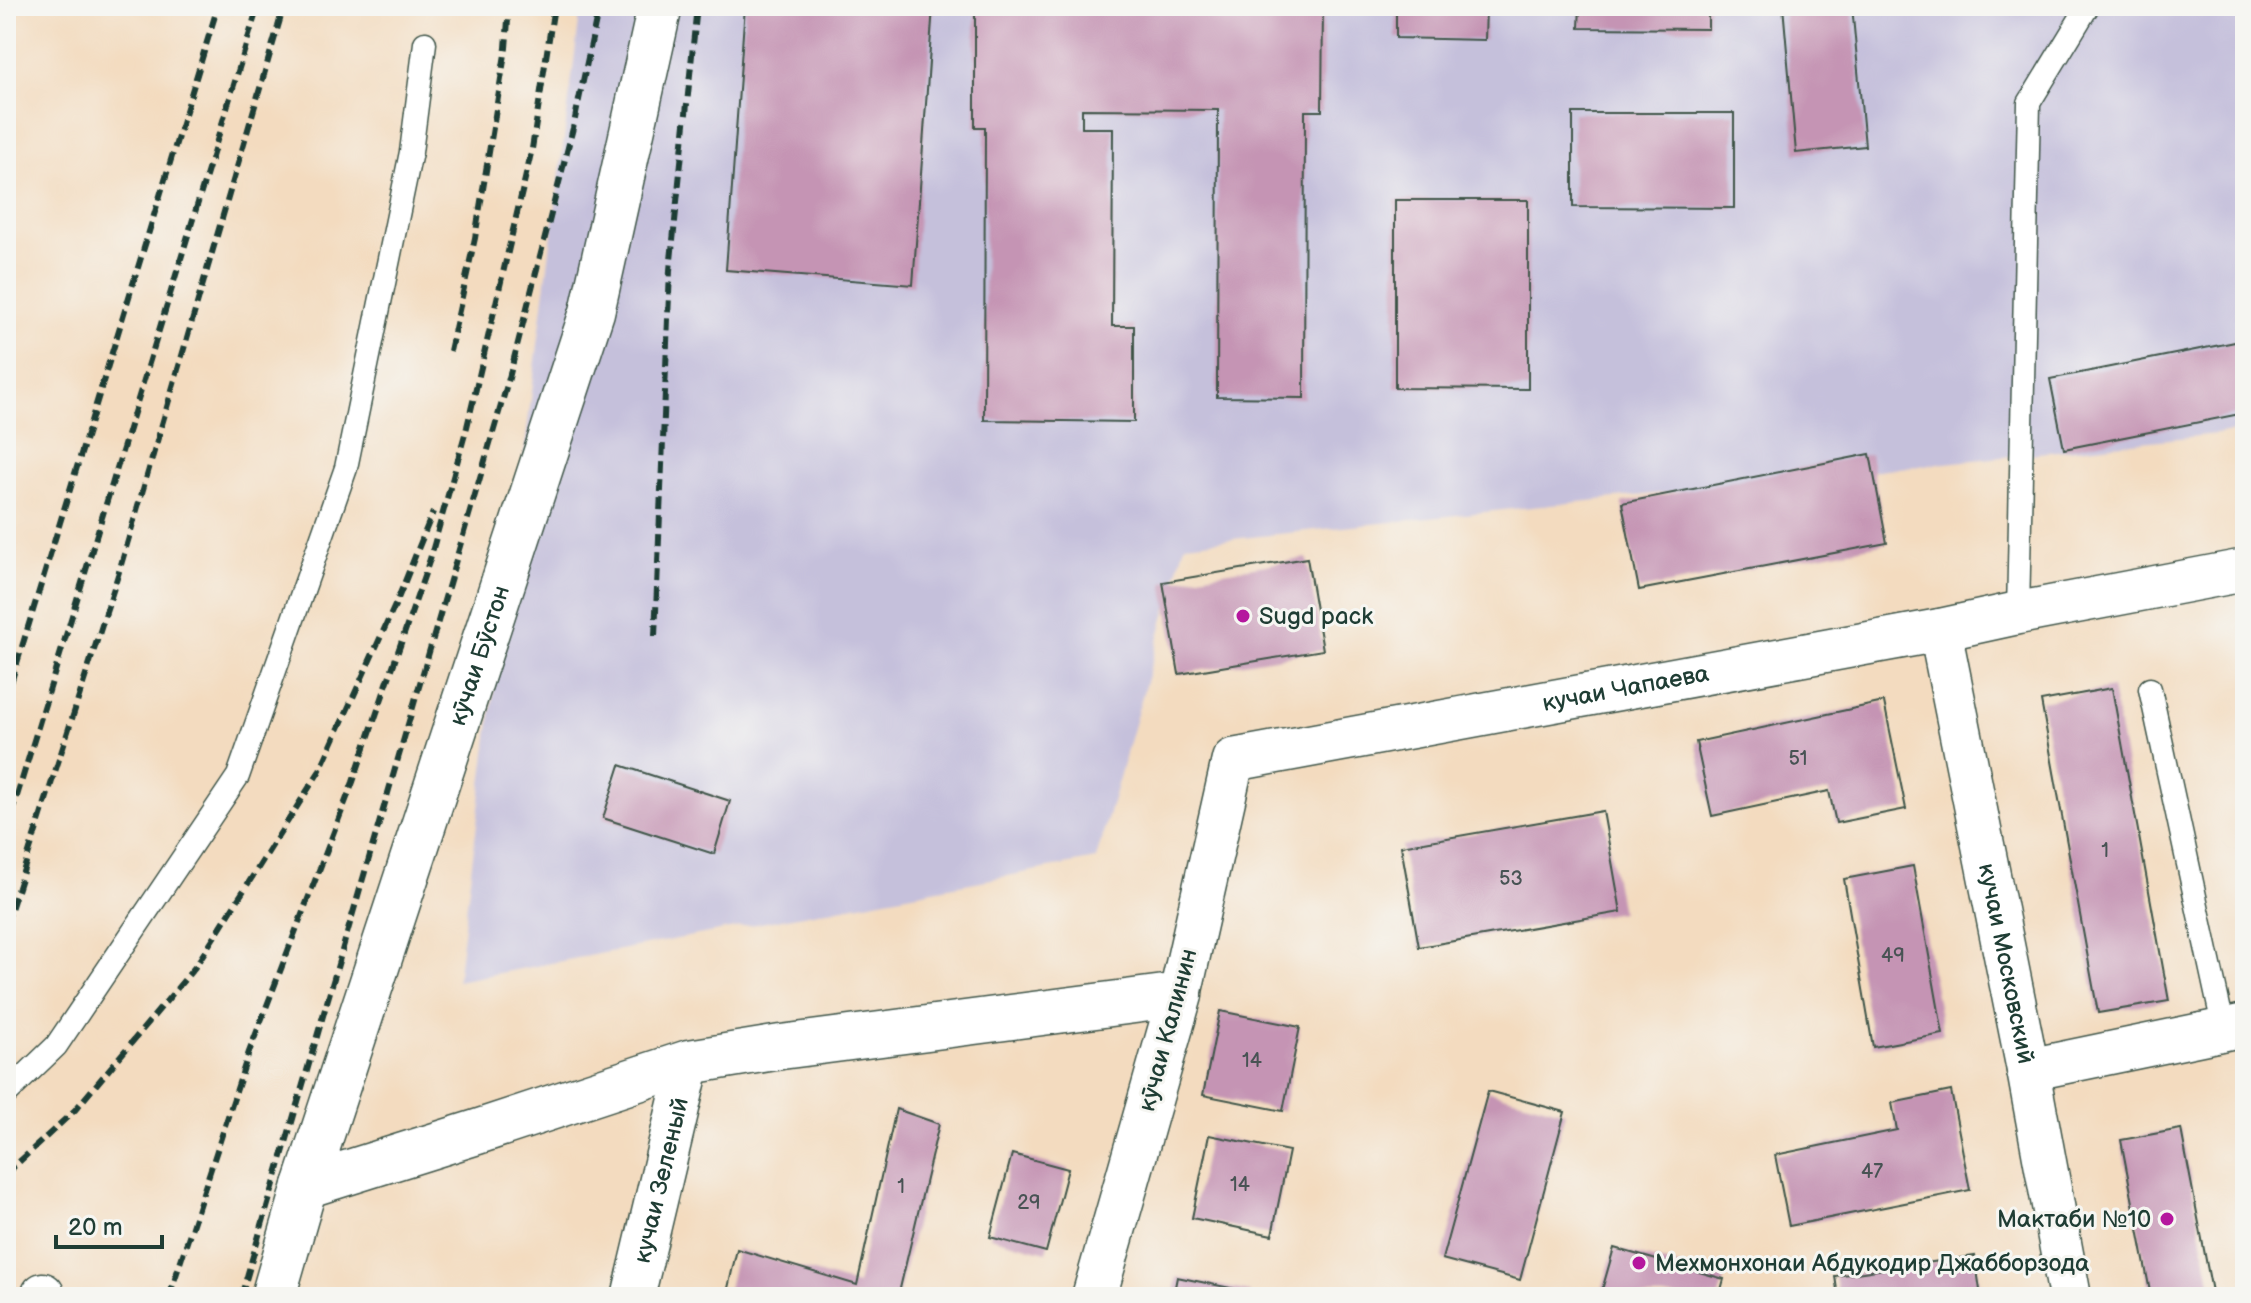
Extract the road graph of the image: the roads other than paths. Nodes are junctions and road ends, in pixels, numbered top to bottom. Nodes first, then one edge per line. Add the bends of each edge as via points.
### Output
1 (660, 6) edge
2 (2088, 6) edge
3 (425, 43) dead end
4 (2245, 570) edge
5 (2018, 613) junction
6 (1940, 630) junction
7 (2150, 689) dead end
8 (1233, 760) joint
9 (1180, 995) junction
10 (2235, 1028) edge
11 (689, 1062) junction
12 (2028, 1070) junction
13 (6, 1094) edge
14 (305, 1186) junction
15 (273, 1297) edge
16 (633, 1297) edge
17 (1094, 1297) edge
18 (2070, 1297) edge

1 - 14 main road, кӯчаи Бӯстон via 592,312
2 - 5 lane via 2029,103
3 - 13 lane via 411,152 346,468 238,776 56,1046
4 - 5 street, кучаи Чапаева
5 - 6 street, кучаи Чапаева
6 - 8 street, кучаи Чапаева
6 - 12 street, кучаи Московский
7 - 10 lane
8 - 9 street, кӯчаи Калинин
9 - 11 main road
9 - 17 main road, кӯчаи Калинин
10 - 12 street
11 - 14 main road
11 - 16 street, кучаи Зеленый
12 - 18 street, кучаи Московский
14 - 15 main road, кӯчаи Бӯстон

